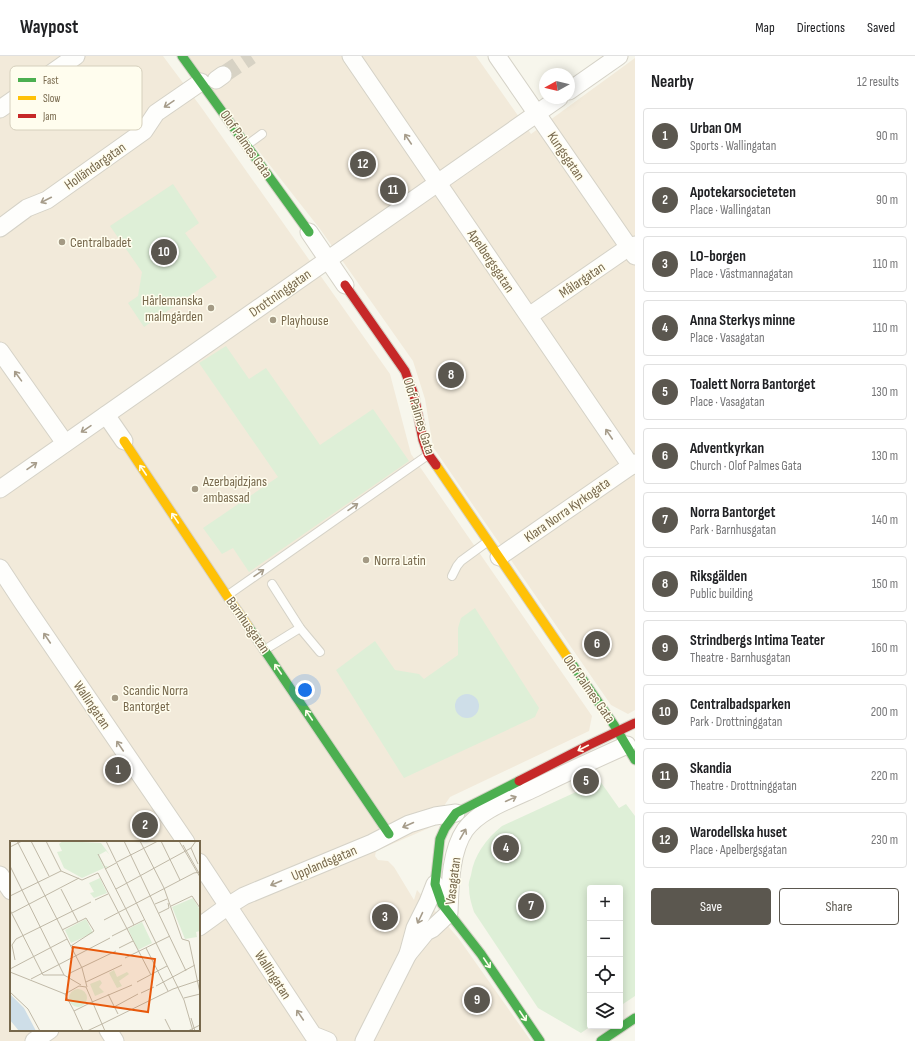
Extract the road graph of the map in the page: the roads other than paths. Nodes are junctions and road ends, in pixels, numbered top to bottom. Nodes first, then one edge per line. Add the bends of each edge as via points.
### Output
1 (76, 56) edge
2 (182, 56) edge
3 (351, 56) edge
4 (497, 56) edge
5 (619, 56) edge
6 (62, 66) edge
7 (213, 79) junction
8 (575, 87) edge
9 (10, 102) edge
10 (550, 104) edge
11 (0, 109) edge
12 (537, 113) junction
13 (262, 134) dead end
14 (247, 145) junction
15 (434, 177) junction
16 (0, 228) edge
17 (309, 232) joint
18 (633, 250) edge
19 (328, 260) junction
20 (345, 285) joint
21 (529, 316) junction
22 (0, 351) edge
23 (106, 415) junction
24 (124, 441) joint
25 (65, 443) junction
26 (428, 454) junction
27 (633, 464) edge
28 (0, 489) edge
29 (488, 541) junction
30 (498, 557) junction
31 (0, 568) edge
32 (452, 576) dead end
33 (272, 584) dead end
34 (227, 596) junction
35 (300, 628) junction
36 (265, 650) junction
37 (320, 652) dead end
38 (635, 723) edge
39 (627, 739) edge
40 (635, 760) edge
41 (456, 813) junction
42 (389, 834) junction
43 (185, 841) edge
44 (200, 864) edge
45 (0, 875) edge
46 (435, 884) junction
47 (10, 890) edge
48 (228, 906) junction
49 (449, 913) junction
50 (200, 926) edge
51 (408, 954) junction
52 (635, 1018) edge
53 (49, 1031) edge
54 (109, 1031) edge
55 (34, 1041) edge
56 (115, 1041) edge
57 (328, 1041) edge
58 (364, 1041) edge
59 (540, 1041) edge
60 (601, 1041) edge

1 - 6 street
2 - 7 street, Olof Palmes Gata
15 -> 3 street, Apelbergsgatan
4 - 12 street, Kungsgatan
5 - 8 street
7 - 14 street, Olof Palmes Gata
7 -> 16 street, Holländargatan via 156,113 144,131 47,200 27,208
9 - 11 street
10 - 12 street, Drottninggatan
12 - 15 street, Drottninggatan
12 - 18 street, Kungsgatan
13 - 14 lane
14 - 17 street, Olof Palmes Gata
15 - 19 street, Drottninggatan
15 - 21 street, Apelbergsgatan
17 - 19 street, Olof Palmes Gata
18 - 21 street, Målargatan
19 - 20 street, Olof Palmes Gata
19 - 23 street, Drottninggatan
20 - 26 street, Olof Palmes Gata via 405,371 414,395
27 -> 21 street, Apelbergsgatan
25 -> 22 street
23 - 24 street, Barnhusgatan
23 -> 25 street, Drottninggatan
34 -> 24 street, Barnhusgatan
28 -> 25 street, Drottninggatan
26 - 29 street, Olof Palmes Gata
34 -> 26 lane
27 - 30 street, Klara Norra Kyrkogata
29 - 30 street, Olof Palmes Gata
29 - 32 lane via 461,561
30 - 39 street, Olof Palmes Gata
43 -> 31 street, Wallingatan via 19,605
33 - 35 lane
34 - 36 street, Barnhusgatan
35 - 36 lane
35 - 37 lane
42 -> 36 street, Barnhusgatan
38 - 39 street, Vasagatan
39 - 40 street, Olof Palmes Gata
39 -> 41 street, Vasagatan via 589,745
49 -> 39 street, Vasagatan via 453,863 465,830 476,817 576,768
41 -> 42 street, Upplandsgatan via 422,819
41 - 46 street, Vasagatan via 440,839
42 -> 48 street, Upplandsgatan via 244,896
44 - 48 street, Wallingatan
45 - 47 street
46 - 49 street, Vasagatan via 442,904
46 -> 51 street via 415,928
48 - 50 street, Upplandsgatan
57 -> 48 street, Wallingatan via 313,1035
49 - 51 street via 426,932
49 -> 59 street via 481,954
51 - 58 street
52 - 60 street
53 - 55 street
54 - 56 street

